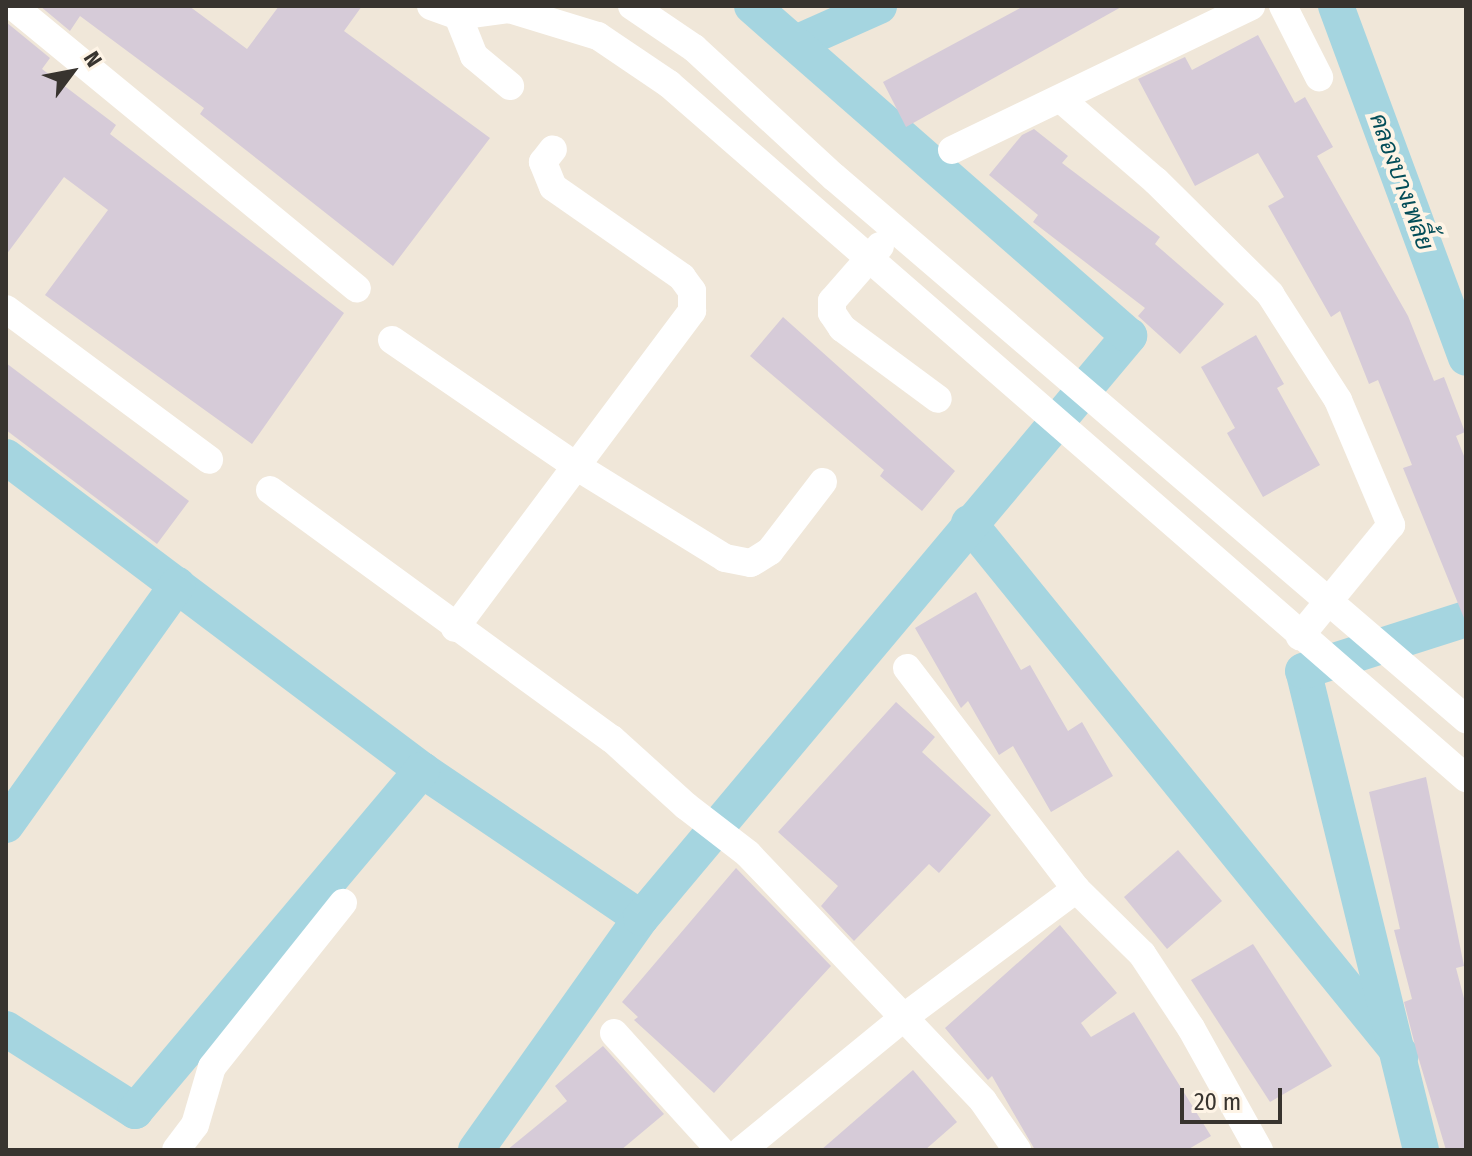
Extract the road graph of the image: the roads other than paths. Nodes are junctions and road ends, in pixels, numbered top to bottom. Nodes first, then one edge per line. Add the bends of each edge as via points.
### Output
1 (13, 6) edge
2 (431, 6) edge
3 (632, 6) edge
4 (1251, 6) edge
5 (1283, 6) edge
6 (458, 16) junction
7 (1319, 77) dead end
8 (510, 86) dead end
9 (1062, 100) junction
10 (553, 149) dead end
11 (952, 150) dead end
12 (895, 229) junction
13 (869, 258) junction
14 (357, 289) dead end
15 (6, 309) edge
16 (392, 340) dead end
17 (938, 399) dead end
18 (209, 460) dead end
19 (576, 466) junction
20 (823, 482) dead end
21 (270, 490) dead end
22 (1328, 601) junction
23 (455, 628) junction
24 (1309, 643) junction
25 (907, 668) dead end
26 (1466, 719) edge
27 (1466, 778) edge
28 (1076, 889) junction
29 (343, 903) dead end
30 (903, 1018) junction
31 (614, 1033) dead end
32 (176, 1150) edge
33 (720, 1150) edge
34 (742, 1150) edge
35 (1017, 1150) edge
36 (1259, 1150) edge

1 - 14 street
2 - 6 street
3 - 12 street via 694,48
4 - 9 street
5 - 7 street
6 - 8 street via 474,56
6 - 13 street via 509,9 598,36 669,84
9 - 11 street
9 - 22 street via 1156,181 1270,294 1338,400 1391,525
10 - 19 street via 543,162 553,187 682,277 692,291 692,311
12 - 13 street
12 - 22 street
13 - 17 street via 832,301 832,313 842,328
13 - 24 street
15 - 18 street
16 - 19 street
19 - 20 street via 725,558 751,563 770,551
19 - 23 street
21 - 23 street
22 - 24 street
22 - 26 street
23 - 30 street via 612,739 748,854
24 - 27 street
25 - 28 street
28 - 30 street
28 - 36 street via 1142,954 1191,1028
29 - 32 street via 212,1067 195,1125
30 - 34 street
30 - 35 street via 983,1101
31 - 33 street

